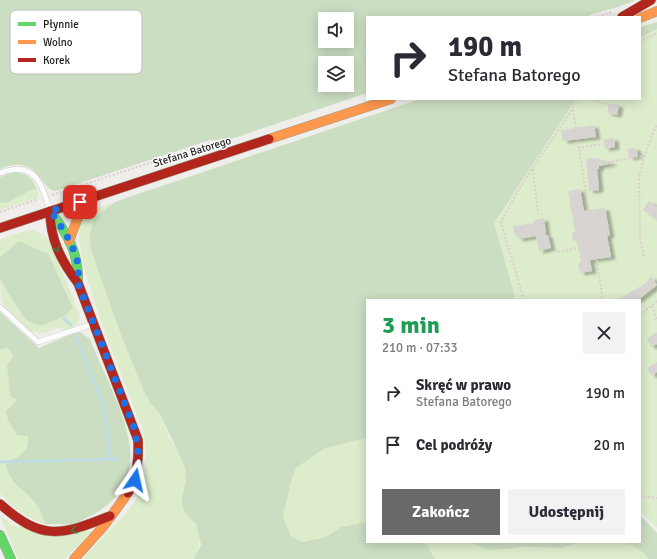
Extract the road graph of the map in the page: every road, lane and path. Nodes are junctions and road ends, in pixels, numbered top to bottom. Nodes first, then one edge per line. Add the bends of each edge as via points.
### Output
1 (651, 0) edge
2 (657, 11) edge
3 (624, 16) edge
4 (641, 18) edge
5 (657, 33) edge
6 (641, 41) edge
7 (388, 100) edge
8 (578, 100) edge
9 (593, 100) edge
10 (607, 104) dead end
11 (573, 109) junction
12 (657, 124) edge
13 (224, 142) dead end
14 (602, 144) dead end
15 (578, 148) junction
16 (644, 156) junction
17 (604, 163) dead end
18 (532, 169) junction
19 (0, 173) edge
20 (46, 197) junction
21 (94, 197) junction
22 (50, 211) junction
23 (0, 212) edge
24 (538, 214) dead end
25 (0, 228) edge
26 (69, 241) junction
27 (593, 245) junction
28 (558, 252) dead end
29 (644, 256) dead end
30 (78, 283) junction
31 (524, 299) edge
32 (603, 299) edge
33 (657, 301) edge
34 (0, 306) edge
35 (652, 306) junction
36 (641, 315) edge
37 (657, 321) edge
38 (94, 324) junction
39 (641, 496) edge
40 (657, 498) edge
41 (0, 504) edge
42 (110, 516) junction
43 (0, 535) edge
44 (11, 559) edge
45 (74, 559) edge

1 - 3 main road
2 - 4 main road
5 - 6 path
7 - 21 main road, Stefana Batorego
8 - 11 path
9 - 10 path
11 - 15 path
11 - 18 path
12 - 16 path
13 - 20 path via 210,143
14 - 15 path
15 - 27 path
16 - 17 path
16 - 29 path via 638,188 640,239
18 - 24 path
18 - 31 path via 502,223
19 - 20 lane via 17,168 32,172
20 - 22 lane
20 - 23 path
21 - 22 main road, Stefana Batorego
21 - 26 main road via 77,216
22 - 25 main road, Stefana Batorego
22 - 26 main road
22 -> 30 main road via 49,225 53,240 67,270
26 - 30 main road via 78,265
27 - 28 path
27 - 32 path
30 - 38 main road
33 - 35 path
34 - 38 lane via 38,342
35 - 36 path
35 - 37 path
38 - 42 main road via 132,421 139,450 138,469 131,489 126,499
39 - 40 path
42 -> 41 main road via 77,530 58,533 41,531 16,520
42 - 45 main road
43 - 44 main road

